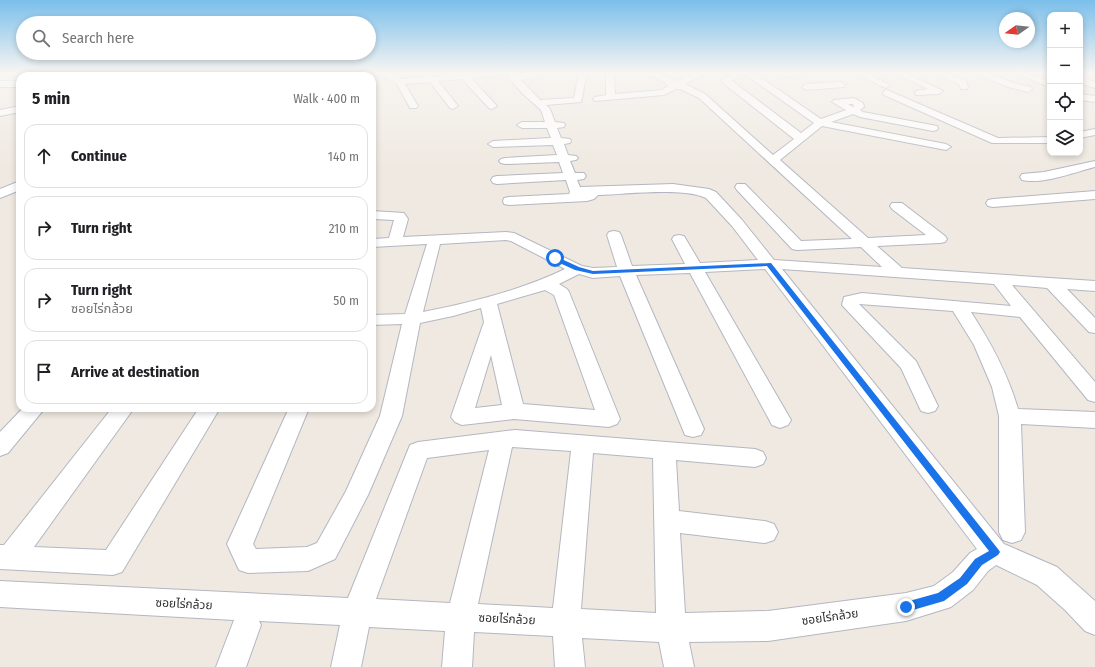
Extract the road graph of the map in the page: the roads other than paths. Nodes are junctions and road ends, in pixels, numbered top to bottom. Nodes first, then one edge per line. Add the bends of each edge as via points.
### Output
1 (544, 104) edge
2 (713, 104) edge
3 (756, 104) edge
4 (794, 104) edge
5 (919, 104) edge
6 (16, 109) edge
7 (0, 113) edge
8 (821, 123) junction
9 (522, 124) dead end
10 (555, 125) junction
11 (933, 128) dead end
12 (1095, 132) edge
13 (1083, 134) edge
14 (800, 138) junction
15 (1047, 140) edge
16 (561, 141) junction
17 (493, 144) dead end
18 (946, 147) dead end
19 (568, 158) junction
20 (772, 160) junction
21 (505, 161) dead end
22 (1095, 164) edge
23 (575, 177) junction
24 (1026, 177) dead end
25 (498, 180) dead end
26 (16, 187) edge
27 (742, 187) dead end
28 (585, 193) junction
29 (0, 194) edge
30 (1095, 195) edge
31 (509, 201) dead end
32 (993, 203) dead end
33 (897, 206) dead end
34 (376, 215) edge
35 (614, 235) dead end
36 (679, 239) dead end
37 (395, 242) junction
38 (864, 242) junction
39 (376, 243) edge
40 (434, 245) dead end
41 (769, 264) junction
42 (695, 268) junction
43 (581, 270) junction
44 (626, 271) junction
45 (898, 274) junction
46 (999, 280) junction
47 (1052, 283) junction
48 (550, 286) junction
49 (1095, 286) edge
50 (488, 302) junction
51 (959, 306) junction
52 (1025, 312) junction
53 (412, 319) junction
54 (376, 320) edge
55 (492, 321) junction
56 (1095, 328) edge
57 (1095, 395) edge
58 (928, 406) dead end
59 (514, 411) junction
60 (31, 412) edge
61 (121, 412) edge
62 (207, 412) edge
63 (297, 412) edge
64 (1010, 416) junction
65 (780, 420) dead end
66 (1095, 420) edge
67 (694, 429) dead end
68 (503, 439) junction
69 (583, 443) junction
70 (0, 447) edge
71 (664, 450) junction
72 (755, 458) dead end
73 (667, 521) junction
74 (765, 532) dead end
75 (1004, 542) junction
76 (6, 557) edge
77 (0, 594) edge
78 (357, 612) junction
79 (461, 617) junction
80 (1095, 621) edge
81 (566, 622) junction
82 (246, 625) dead end
83 (671, 628) junction
84 (231, 667) edge
85 (346, 667) edge
86 (457, 667) edge
87 (570, 667) edge
88 (680, 667) edge

1 - 10 street via 555,114
2 - 20 street
3 - 14 street
4 - 8 street
5 - 15 street via 996,141
6 - 7 street
8 - 11 street via 854,111
8 - 14 street
8 - 18 street
9 - 10 street
10 - 16 street
12 - 13 street
14 - 20 street via 784,154
16 - 17 street
16 - 19 street
19 - 21 street
19 - 23 street
20 - 38 street
22 - 24 street via 1044,176
23 - 25 street
23 - 28 street
26 - 29 street
27 - 38 street via 797,246
28 - 31 street
28 - 41 street via 695,190 705,192 711,195 737,223
30 - 32 street
33 - 38 street via 940,239
34 - 37 street via 399,216 401,219
35 - 44 street
36 - 42 street
37 - 39 street
37 - 43 street via 514,237
38 - 45 street
40 - 53 street
41 - 42 street
41 - 45 street
41 - 75 street
42 - 44 street
42 - 65 street
43 - 44 street
43 - 48 street
44 - 67 street
45 - 46 street
46 - 47 street
46 - 52 street
47 - 49 street
47 - 56 street
48 - 50 street
48 - 59 street via 561,292 609,419
50 - 53 street
50 - 55 street
51 - 52 street
51 - 58 street via 862,298 850,301 850,305 861,318 909,365
51 - 64 street via 983,345 1002,387
52 - 57 street
53 - 54 street
53 - 63 street via 392,416 356,495 326,551 308,559 248,561 240,544
55 - 59 street
55 - 59 street via 462,417
60 - 70 street
61 - 76 street
62 - 76 street via 113,563
64 - 66 street
64 - 75 street
68 - 69 street
68 - 78 street via 418,451
68 - 79 street
69 - 71 street
69 - 81 street
71 - 72 street
71 - 73 street
73 - 74 street
73 - 83 street
75 - 80 street via 1075,600
75 - 83 street, ซอยไร่กล้วย via 979,562 963,581 941,597 906,607 768,626
77 - 78 street, ซอยไร่กล้วย
78 - 79 street, ซอยไร่กล้วย
78 - 85 street
79 - 81 street, ซอยไร่กล้วย
79 - 86 street
81 - 83 street, ซอยไร่กล้วย
81 - 87 street
82 - 84 street
83 - 88 street

